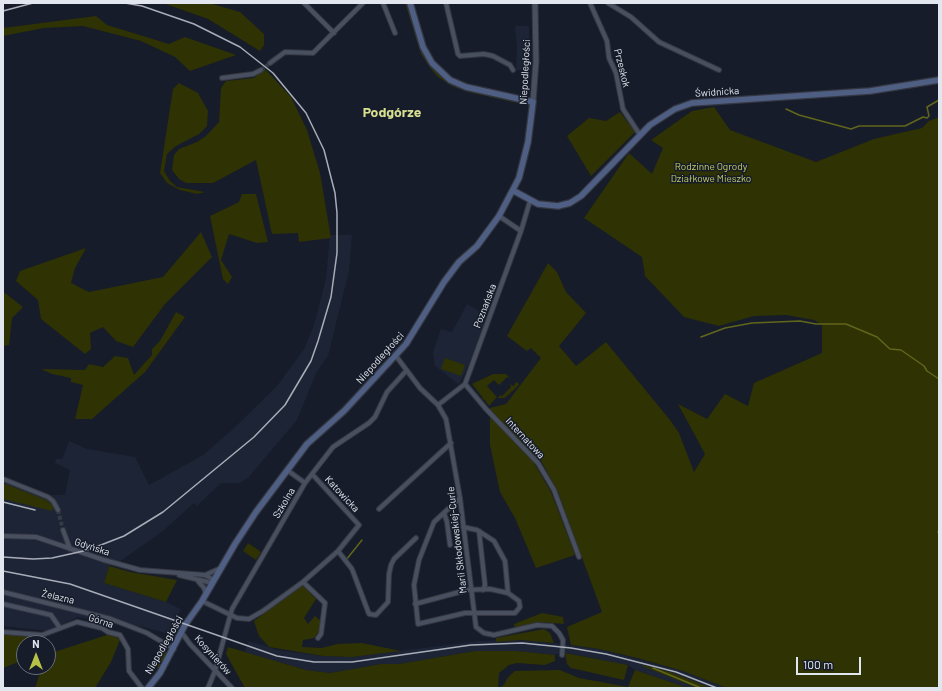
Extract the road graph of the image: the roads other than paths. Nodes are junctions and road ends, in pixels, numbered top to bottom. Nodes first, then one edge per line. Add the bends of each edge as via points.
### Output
1 (304, 3) edge
2 (363, 3) edge
3 (383, 3) edge
4 (410, 3) edge
5 (446, 3) edge
6 (535, 3) edge
7 (590, 3) edge
8 (608, 3) edge
9 (334, 33) junction
10 (395, 33) dead end
11 (270, 63) tunnel mouth
12 (261, 70) tunnel mouth
13 (513, 70) dead end
14 (718, 70) dead end
15 (222, 78) dead end
16 (939, 80) edge
17 (533, 102) junction
18 (640, 135) junction
19 (514, 191) junction
20 (530, 201) junction
21 (500, 216) junction
22 (521, 231) junction
23 (396, 356) junction
24 (406, 371) junction
25 (465, 384) junction
26 (438, 405) junction
27 (451, 443) junction
28 (287, 470) junction
29 (312, 474) junction
30 (3, 479) edge
31 (305, 482) junction
32 (460, 498) junction
33 (379, 509) dead end
34 (58, 510) tunnel mouth
35 (444, 513) junction
36 (463, 527) junction
37 (63, 530) tunnel mouth
38 (479, 531) junction
39 (3, 536) edge
40 (416, 538) dead end
41 (450, 545) dead end
42 (70, 548) junction
43 (338, 551) junction
44 (579, 556) dead end
45 (221, 568) junction
46 (177, 574) junction
47 (205, 575) junction
48 (198, 581) junction
49 (213, 581) junction
50 (303, 582) junction
51 (471, 590) junction
52 (483, 590) junction
53 (3, 592) edge
54 (508, 593) junction
55 (206, 594) junction
56 (202, 601) junction
57 (3, 604) edge
58 (415, 604) junction
59 (473, 612) junction
60 (229, 615) junction
61 (60, 628) junction
62 (3, 632) edge
63 (182, 633) junction
64 (318, 638) dead end
65 (174, 649) junction
66 (562, 655) dead end
67 (215, 671) junction
68 (142, 688) edge
69 (148, 688) edge
70 (208, 688) edge
71 (232, 688) edge

1 - 9 street
2 - 9 street
3 - 10 street
4 - 17 main road via 432,63 450,80 466,87
5 - 13 street via 458,54 493,56 510,65
6 - 17 street, Niepodległości via 536,67
7 - 18 street, Przeskok via 607,41 622,109
8 - 14 street via 631,17 659,42
9 - 11 street via 313,53 285,52
12 - 15 street via 253,74
16 - 18 main road, Świdnicka via 870,91 692,103 668,113
17 - 19 main road, Niepodległości via 526,154
18 - 20 main road, Świdnicka via 576,200 558,206
19 - 20 main road, Świdnicka
19 - 21 main road, Niepodległości
20 - 22 street, Poznańska
21 - 22 street
21 - 23 main road, Niepodległości via 444,282 416,329
22 - 25 street, Poznańska
23 - 24 street, Marii Skłodowskiej-Curie
23 - 28 main road, Niepodległości via 344,411 307,444
24 - 26 street, Marii Skłodowskiej-Curie
24 - 29 street, Szkolna via 388,392 375,417 333,447
25 - 26 street
25 - 44 street, Internatowa via 538,463 554,490
26 - 27 street, Marii Skłodowskiej-Curie via 446,419
27 - 32 street, Marii Skłodowskiej-Curie
27 - 33 street
28 - 31 street
28 - 45 main road, Niepodległości via 246,526
29 - 31 street, Szkolna
29 - 43 street, Katowicka via 359,525
30 - 34 street via 48,496
31 - 60 street, Szkolna
32 - 35 street
32 - 36 street, Marii Skłodowskiej-Curie
35 - 41 street
35 - 58 street via 434,522 419,560 414,578
36 - 38 street
36 - 51 street, Marii Skłodowskiej-Curie
37 - 42 street
38 - 52 street via 485,585
38 - 54 street via 494,541 500,550 507,570
39 - 42 street, Gdyńska via 36,537
40 - 43 street via 394,559 388,574 388,602 376,615 369,614 352,569
42 - 46 street, Gdyńska via 140,570
43 - 50 street
45 - 47 street, Gdyńska
45 - 49 main road, Niepodległości
46 - 47 street, Gdyńska
46 - 48 street, Gdyńska
47 - 49 street, Gdyńska
48 - 49 street, Gdyńska
48 - 55 street
49 - 55 main road, Niepodległości
50 - 60 street via 249,619
50 - 64 street via 325,603 321,634
51 - 52 street
51 - 58 street
51 - 59 street, Marii Skłodowskiej-Curie
52 - 54 street
53 - 65 street, Żelazna via 111,619 151,635
54 - 59 street via 520,604 517,612
55 - 56 main road, Niepodległości
56 - 60 street
56 - 63 main road, Niepodległości
57 - 61 street via 51,616
58 - 59 street via 418,624
59 - 66 street, Marii Skłodowskiej-Curie via 476,627 489,635 537,625 552,626 563,640
60 - 67 street, Szkolna
61 - 62 street via 42,636
61 - 68 street, Górna via 77,622 120,635 128,649 129,671
63 - 65 main road, Niepodległości
63 - 67 street, Kosynierów
65 - 69 main road, Niepodległości
67 - 70 street, Szkolna
67 - 71 street, Kosynierów

